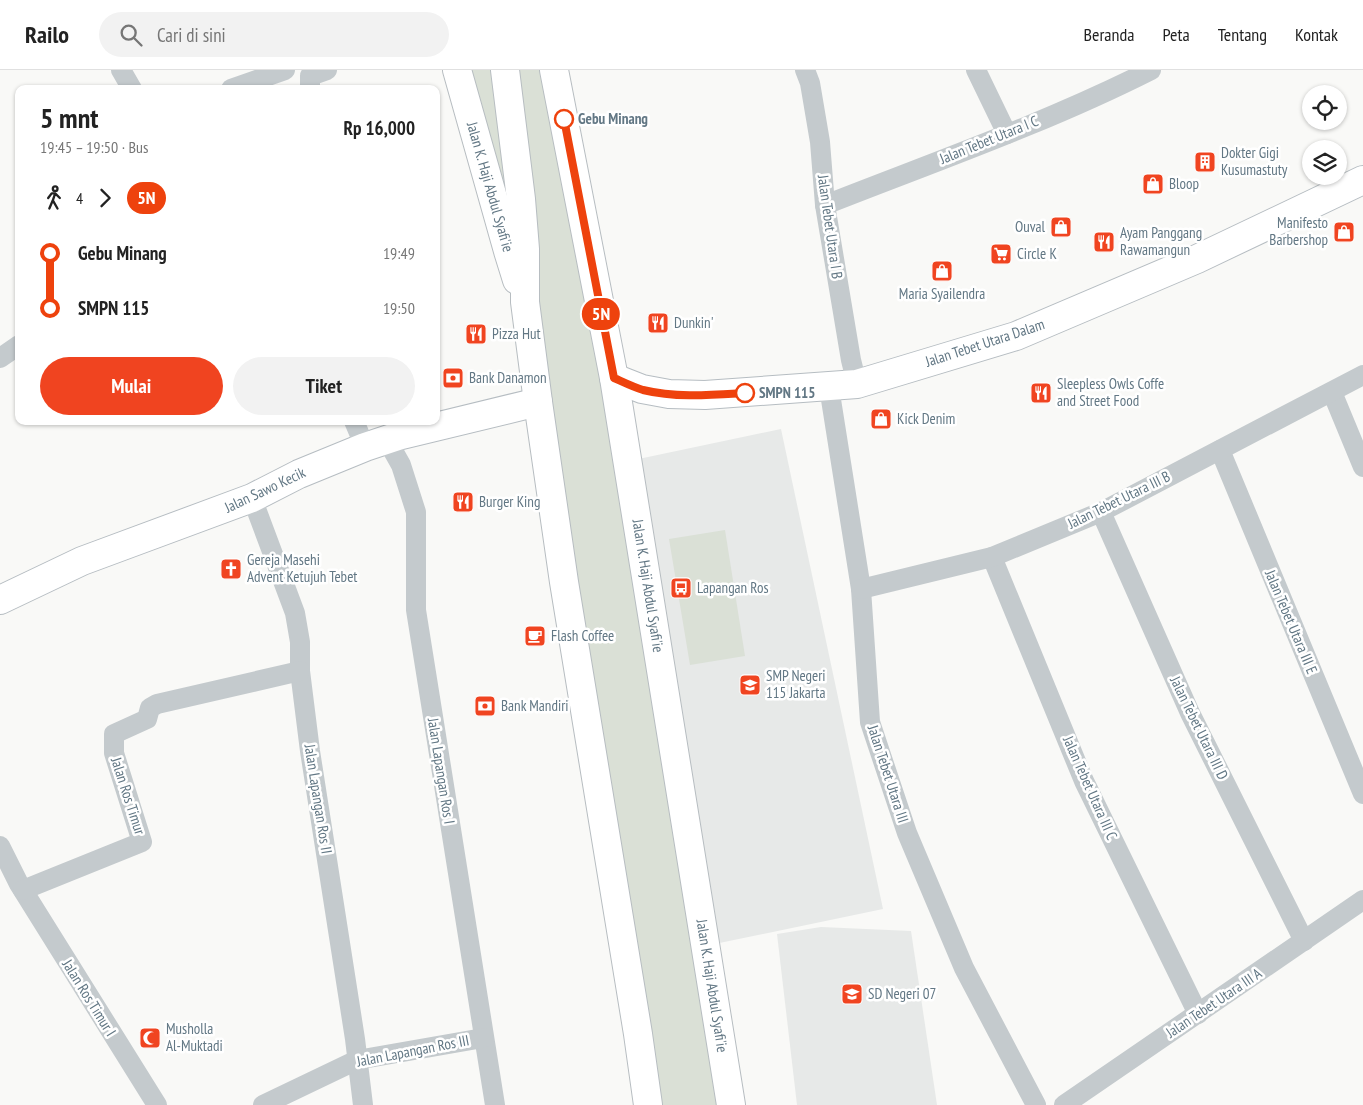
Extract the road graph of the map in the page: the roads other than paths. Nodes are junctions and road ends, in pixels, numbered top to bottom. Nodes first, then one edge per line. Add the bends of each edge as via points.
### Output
1 (120, 70) edge
2 (285, 70) edge
3 (327, 70) edge
4 (457, 70) edge
5 (505, 70) edge
6 (554, 70) edge
7 (806, 70) edge
8 (976, 70) edge
9 (1151, 70) edge
10 (1117, 78) edge
11 (129, 85) edge
12 (242, 85) edge
13 (310, 85) edge
14 (1007, 134) junction
15 (1363, 180) edge
16 (824, 204) junction
17 (526, 302) junction
18 (15, 348) edge
19 (0, 358) edge
20 (1363, 375) edge
21 (614, 378) junction
22 (857, 384) junction
23 (829, 387) junction
24 (1332, 392) junction
25 (538, 402) junction
26 (358, 425) edge
27 (376, 443) junction
28 (1220, 450) junction
29 (1363, 467) edge
30 (252, 498) junction
31 (1101, 512) junction
32 (992, 557) junction
33 (861, 589) junction
34 (0, 600) edge
35 (300, 671) junction
36 (1363, 794) edge
37 (0, 846) edge
38 (23, 890) junction
39 (1363, 900) edge
40 (1304, 941) junction
41 (1198, 1014) junction
42 (483, 1038) junction
43 (357, 1060) junction
44 (156, 1105) edge
45 (263, 1105) edge
46 (363, 1105) edge
47 (495, 1105) edge
48 (648, 1105) edge
49 (730, 1105) edge
50 (1036, 1105) edge
51 (1064, 1105) edge

1 - 11 street
2 - 12 street
3 - 13 street via 310,76
4 - 17 main road, Jalan K. Haji Abdul Syafi'ie via 508,251
5 - 17 main road, Jalan K. Haji Abdul Syafi'ie via 521,199
6 - 21 main road, Jalan K. Haji Abdul Syafi'ie
7 - 16 street, Jalan Tebet Utara I B via 820,142
8 - 14 street
9 - 10 street, Jalan Tebet Utara I C
10 - 14 street, Jalan Tebet Utara I C
14 - 16 street, Jalan Tebet Utara I C
15 - 22 main road, Jalan Tebet Utara Dalam via 1197,259 1016,336
16 - 22 street, Jalan Tebet Utara I B
17 - 25 main road, Jalan K. Haji Abdul Syafi'ie
18 - 19 street
20 - 24 street, Jalan Tebet Utara III B
21 - 23 main road, Jalan Tebet Utara Dalam via 642,389 669,394 705,395
21 - 49 main road, Jalan K. Haji Abdul Syafi'ie
22 - 23 main road, Jalan Tebet Utara Dalam
23 - 33 street, Jalan Tebet Utara III
24 - 28 street, Jalan Tebet Utara III B
24 - 29 street
25 - 27 main road, Jalan Sawo Kecik
25 - 48 main road, Jalan K. Haji Abdul Syafi'ie
26 - 27 street, Jalan Lapangan Ros I
27 - 30 main road, Jalan Sawo Kecik
27 - 42 street, Jalan Lapangan Ros I via 401,465 416,512 416,610
28 - 31 street, Jalan Tebet Utara III B
28 - 36 street, Jalan Tebet Utara III E
30 - 34 main road, Jalan Sawo Kecik via 82,561
30 - 35 street, Jalan Lapangan Ros II via 294,613 300,642
31 - 32 street, Jalan Tebet Utara III B
31 - 40 street, Jalan Tebet Utara III D via 1190,713
32 - 33 street, Jalan Tebet Utara III B
32 - 41 street, Jalan Tebet Utara III C via 1084,781
33 - 50 street, Jalan Tebet Utara III via 870,722 907,833 964,968
35 - 38 street, Jalan Ros Timur via 157,704 150,708 147,719 114,734 114,754 142,842
35 - 43 street, Jalan Lapangan Ros II
37 - 38 street, Jalan Ros Timur I
38 - 44 street, Jalan Ros Timur I
39 - 40 street, Jalan Tebet Utara III A
40 - 41 street, Jalan Tebet Utara III A
41 - 51 street, Jalan Tebet Utara III A
42 - 43 street, Jalan Lapangan Ros III
42 - 47 street, Jalan Lapangan Ros I
43 - 45 street, Jalan Lapangan Ros III
43 - 46 street, Jalan Lapangan Ros II

